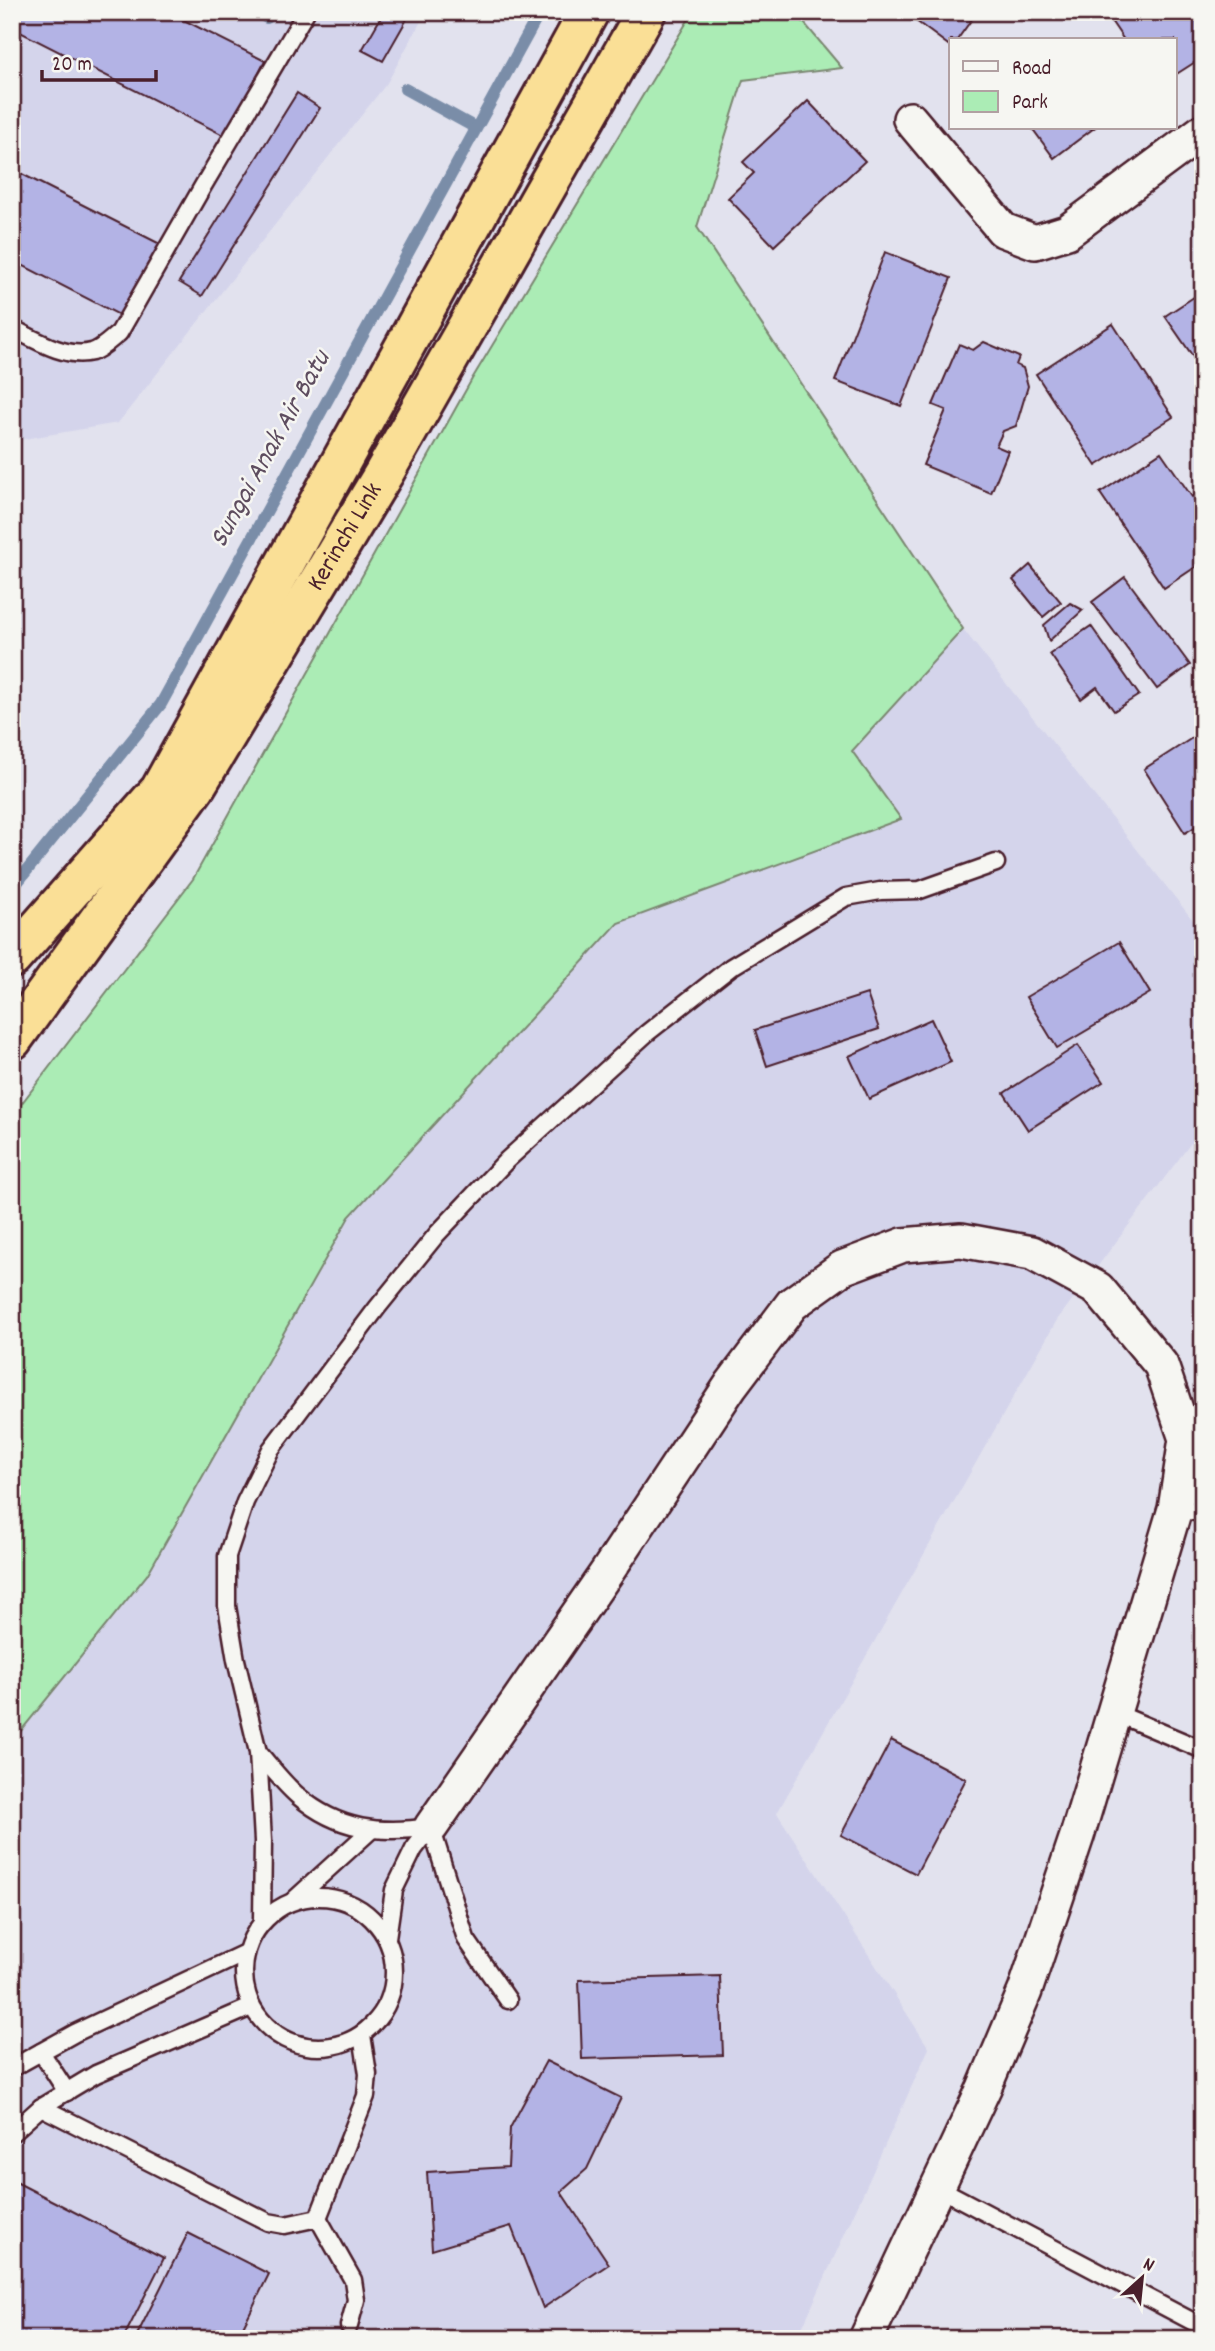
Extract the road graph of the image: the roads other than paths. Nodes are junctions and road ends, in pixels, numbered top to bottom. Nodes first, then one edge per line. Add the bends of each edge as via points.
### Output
1 (306, 12) edge
2 (589, 12) edge
3 (646, 12) edge
4 (910, 119) dead end
5 (1203, 131) edge
6 (12, 328) edge
7 (996, 863) dead end
8 (12, 957) edge
9 (12, 1040) edge
10 (1189, 1511) edge
11 (1113, 1713) junction
12 (1203, 1750) edge
13 (258, 1752) junction
14 (431, 1827) junction
15 (370, 1830) junction
16 (292, 1901) junction
17 (262, 1921) junction
18 (387, 1938) junction
19 (246, 1953) junction
20 (508, 2000) dead end
21 (251, 2007) junction
22 (362, 2035) junction
23 (41, 2052) junction
24 (12, 2068) edge
25 (67, 2092) junction
26 (41, 2108) junction
27 (12, 2133) edge
28 (937, 2187) junction
29 (318, 2218) junction
30 (349, 2326) dead end
31 (1203, 2327) edge
32 (866, 2339) edge

1 - 6 lane via 119,332 91,352 75,352 48,346
2 - 8 highway, Kerinchi Link via 160,790
3 - 9 highway, Kerinchi Link via 384,473 196,786
4 - 5 street via 1003,230 1035,242 1067,232
7 - 13 lane via 920,890 846,897 731,967 647,1032 507,1160 437,1234 271,1449 244,1502 227,1556 227,1606
10 - 11 street
10 - 14 street via 1186,1439 1161,1364 1098,1289 1032,1253 961,1240 903,1245 842,1268 792,1304 731,1385
11 - 12 lane
11 - 28 street via 1025,1991
13 - 15 lane via 298,1796 321,1813
13 - 17 lane
14 - 15 lane
14 - 18 lane via 414,1849 394,1890
14 - 20 lane via 466,1939
15 - 16 lane
16 - 17 lane
16 - 18 lane via 314,1897 357,1906
17 - 19 lane
18 - 22 lane via 395,1980 378,2021
19 - 21 lane via 243,1972
19 - 23 lane
21 - 22 lane via 267,2028 313,2048 339,2046
21 - 25 lane via 96,2074
22 - 29 lane via 366,2096
23 - 24 lane
23 - 25 lane
25 - 26 lane
26 - 27 lane
26 - 29 lane via 268,2222 285,2225
28 - 31 lane
28 - 32 street
29 - 30 lane via 353,2280 356,2300

